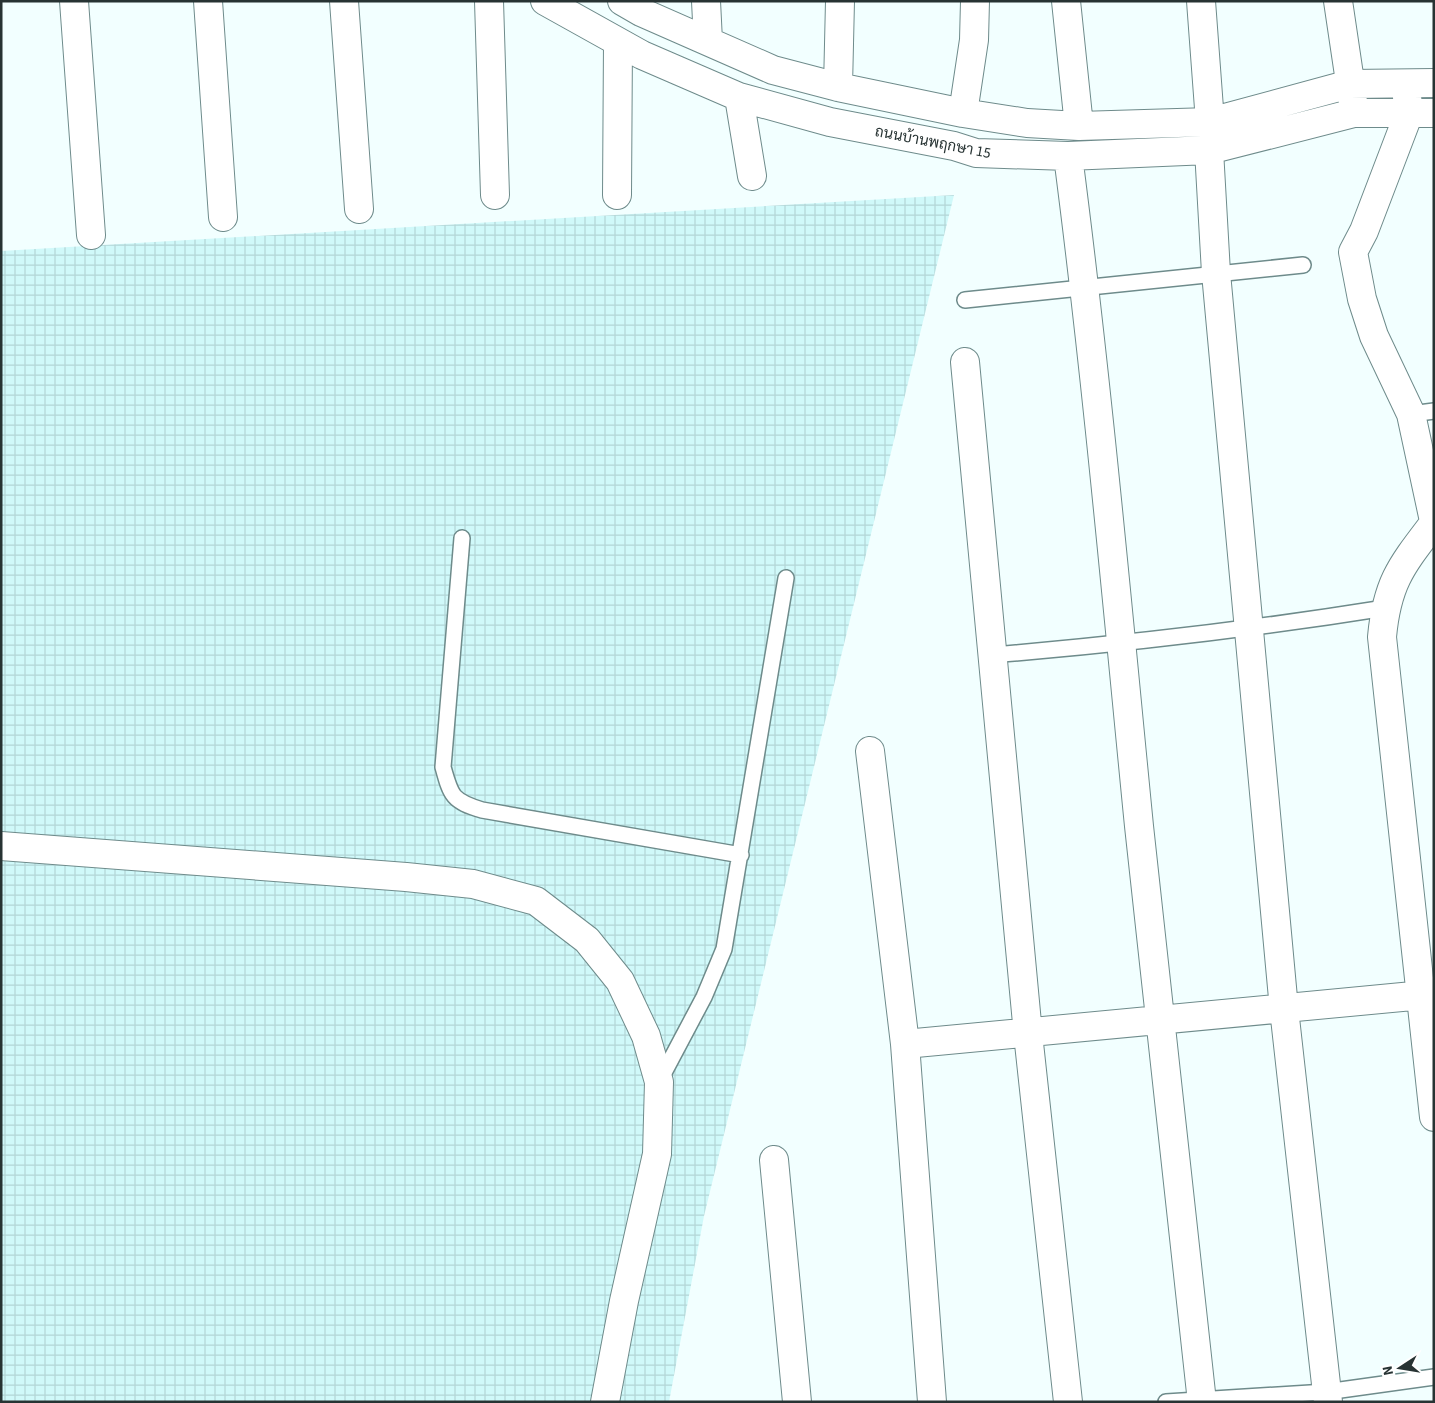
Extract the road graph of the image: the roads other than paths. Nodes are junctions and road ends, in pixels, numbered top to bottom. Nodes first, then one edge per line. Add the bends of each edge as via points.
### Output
1 (74, 1) edge
2 (208, 1) edge
3 (344, 1) edge
4 (489, 1) edge
5 (545, 1) edge
6 (622, 1) edge
7 (706, 1) edge
8 (840, 1) edge
9 (975, 1) edge
10 (1066, 1) edge
11 (1201, 1) edge
12 (1338, 1) edge
13 (618, 42) junction
14 (708, 42) junction
15 (802, 77) junction
16 (1405, 83) junction
17 (1434, 83) edge
18 (1350, 84) junction
19 (838, 87) junction
20 (739, 97) junction
21 (792, 110) junction
22 (963, 113) junction
23 (1354, 113) junction
24 (1421, 113) edge
25 (1210, 122) junction
26 (1079, 126) junction
27 (1209, 150) junction
28 (1068, 156) junction
29 (752, 176) dead end
30 (617, 195) dead end
31 (495, 196) dead end
32 (359, 209) dead end
33 (223, 217) dead end
34 (90, 235) dead end
35 (1303, 265) dead end
36 (1216, 273) junction
37 (1085, 287) junction
38 (965, 300) dead end
39 (965, 362) dead end
40 (1422, 412) edge
41 (1434, 522) edge
42 (462, 538) dead end
43 (786, 578) dead end
44 (1385, 608) junction
45 (1249, 629) junction
46 (1121, 644) junction
47 (992, 654) junction
48 (870, 751) dead end
49 (1, 846) edge
50 (741, 855) junction
51 (1427, 994) edge
52 (1284, 1009) junction
53 (1159, 1021) junction
54 (1028, 1034) junction
55 (905, 1044) junction
56 (659, 1082) junction
57 (1434, 1117) edge
58 (774, 1160) dead end
59 (1434, 1378) edge
60 (1327, 1397) edge
61 (1202, 1401) edge
62 (605, 1402) edge
63 (797, 1402) edge
64 (932, 1402) edge
65 (1068, 1402) edge
66 (1166, 1402) edge

1 - 34 street
2 - 33 street
3 - 32 street
4 - 31 street
5 - 13 street, ถนนบ้านพฤกษา 15
6 - 14 street
7 - 14 street
8 - 19 street
9 - 22 street via 974,40
10 - 26 street
11 - 25 street
12 - 18 street
13 - 20 street, ถนนบ้านพฤกษา 15
13 - 30 street
14 - 15 street via 773,70
15 - 19 street
15 - 21 street
16 - 17 street
16 - 18 street
16 - 24 street
18 - 23 street
18 - 25 street
19 - 22 street
20 - 21 street, ถนนบ้านพฤกษา 15
20 - 29 street
21 - 28 street, ถนนบ้านพฤกษา 15 via 830,122 976,153
22 - 26 street via 1027,123
23 - 24 street, ถนนบ้านพฤกษา 15
23 - 27 street, ถนนบ้านพฤกษา 15
24 - 40 street via 1353,252 1362,299 1374,336
25 - 26 street
27 - 28 street, ถนนบ้านพฤกษา 15
27 - 36 street
28 - 37 street
35 - 36 lane
36 - 37 lane
36 - 45 street
37 - 38 lane
37 - 46 street
39 - 47 street
40 - 41 street
41 - 44 street via 1398,571
42 - 50 lane via 443,767 449,790 462,804 482,810
43 - 50 lane
44 - 45 lane
44 - 51 street via 1382,636
45 - 46 lane
45 - 52 street
46 - 47 lane
46 - 53 street
47 - 54 street
48 - 55 street
49 - 56 street via 473,884 536,902 586,940 620,981 646,1036
50 - 56 lane via 724,949 704,997
51 - 52 street
51 - 57 street
52 - 53 street
52 - 60 street
53 - 54 street
53 - 61 street
54 - 55 street
54 - 65 street
55 - 64 street
56 - 62 street via 656,1154
58 - 63 street
59 - 60 lane
60 - 61 lane
61 - 66 lane

